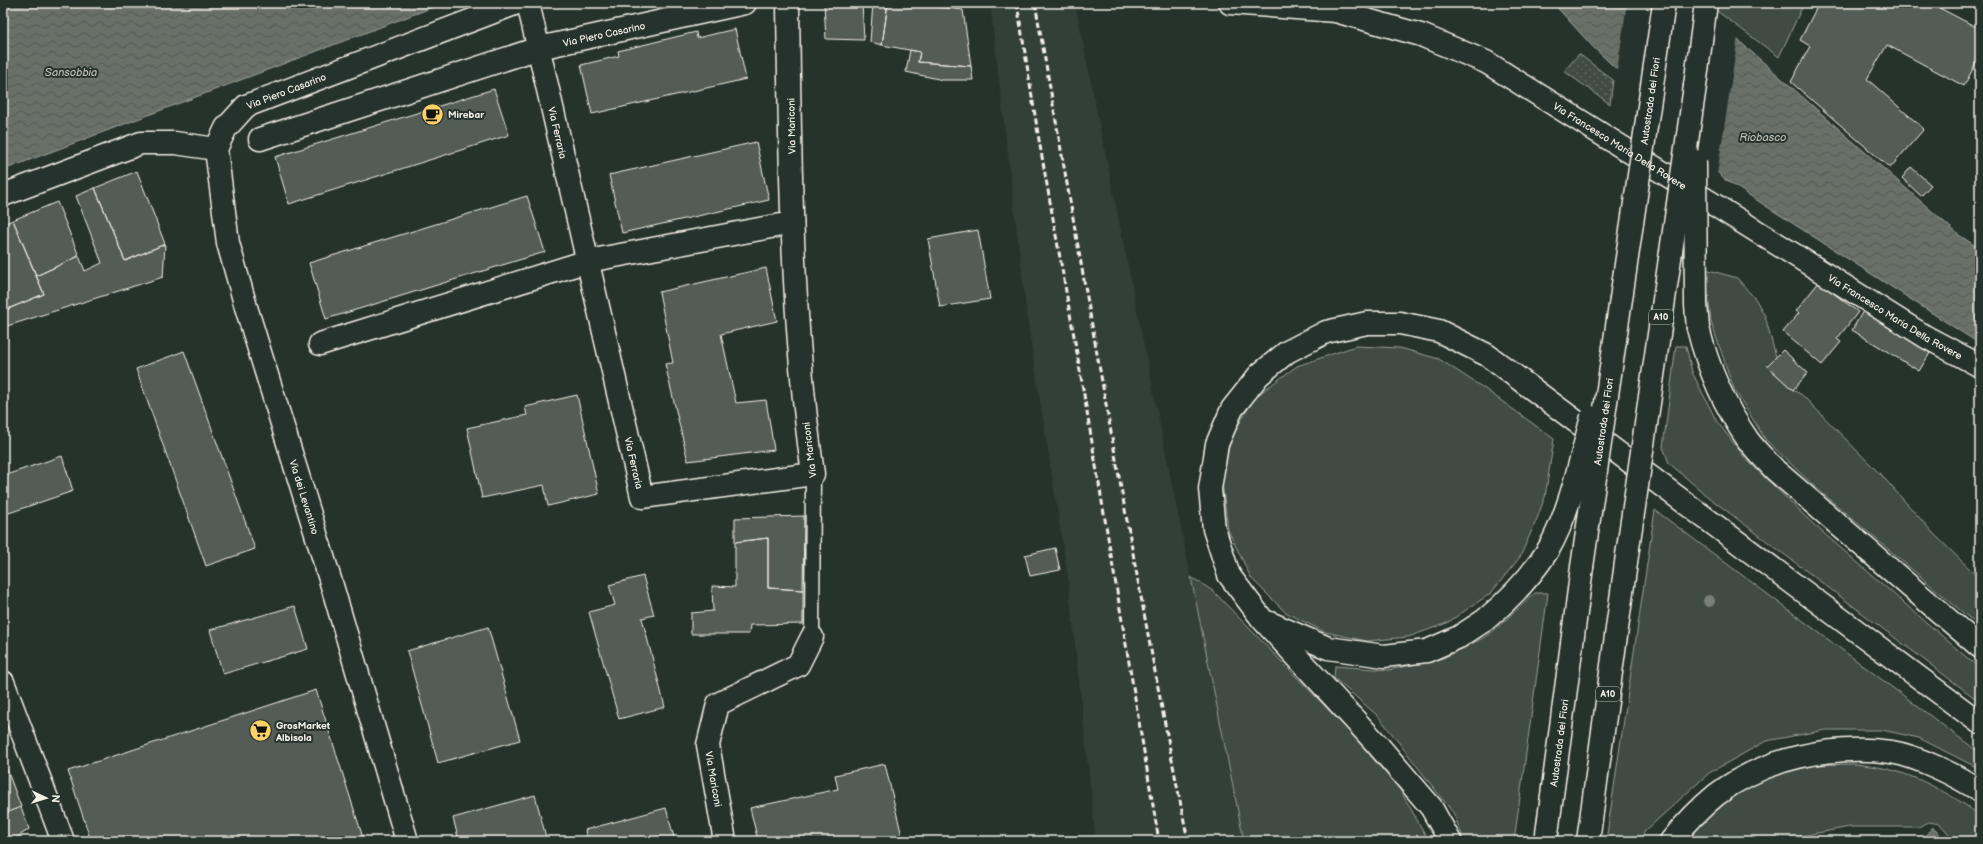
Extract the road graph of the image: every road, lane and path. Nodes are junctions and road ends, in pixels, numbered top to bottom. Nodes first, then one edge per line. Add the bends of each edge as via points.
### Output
1 (517, 3) edge
2 (528, 3) edge
3 (745, 3) edge
4 (788, 3) edge
5 (1230, 3) edge
6 (1664, 3) edge
7 (1706, 3) edge
8 (539, 48) junction
9 (1694, 86) junction
10 (260, 139) dead end
11 (216, 149) junction
12 (3, 195) edge
13 (792, 223) junction
14 (588, 261) junction
15 (1616, 335) junction
16 (320, 344) dead end
17 (1980, 366) edge
18 (813, 474) junction
19 (1262, 619) junction
20 (812, 637) joint
21 (1980, 647) edge
22 (3, 682) edge
23 (1980, 723) edge
24 (1980, 791) edge
25 (63, 841) edge
26 (407, 841) edge
27 (725, 841) edge
28 (1450, 841) edge
29 (1546, 841) edge
30 (1588, 841) edge
31 (1671, 841) edge

1 - 11 main road, Via Piero Casarino via 246,106 226,128
2 - 8 main road, Via Ferraria
3 - 8 main road, Via Piero Casarino
4 - 13 main road, Via Mariconi
5 - 17 main road, Via Francesco Maria Della Rovere via 1334,11 1421,35 1486,62 1926,337
6 - 15 main road, Autostrada dei Fiori, bridge
7 - 9 main road, A10
8 - 10 main road, Via Piero Casarino
8 - 14 main road, Via Ferraria
9 - 21 main road, bridge via 1698,328 1704,354 1729,408 1749,442 1781,475
9 - 30 main road, A10, bridge
11 - 12 main road via 176,143 142,143
11 - 26 main road, Via dei Levantino via 228,242
13 - 14 main road
13 - 18 main road, Via Mariconi via 804,410
14 - 16 main road
14 - 18 main road, Via Ferraria via 642,498
15 - 19 main road, bridge via 1562,521 1549,549 1531,575 1512,597 1485,620 1459,637 1427,651 1384,656 1328,648
15 - 29 main road, Autostrada dei Fiori, bridge
18 - 20 lane, Via Mariconi
19 - 23 main road via 1229,575 1214,529 1210,489 1217,444 1232,409 1259,375 1287,352 1326,332 1367,323 1400,323 1439,331 1487,355
19 - 28 main road via 1381,749 1430,807
20 - 27 main road, Via Mariconi via 798,665 718,704 708,745
22 - 25 main road
24 - 31 main road via 1923,762 1892,752 1816,753 1779,761 1745,777 1716,795

